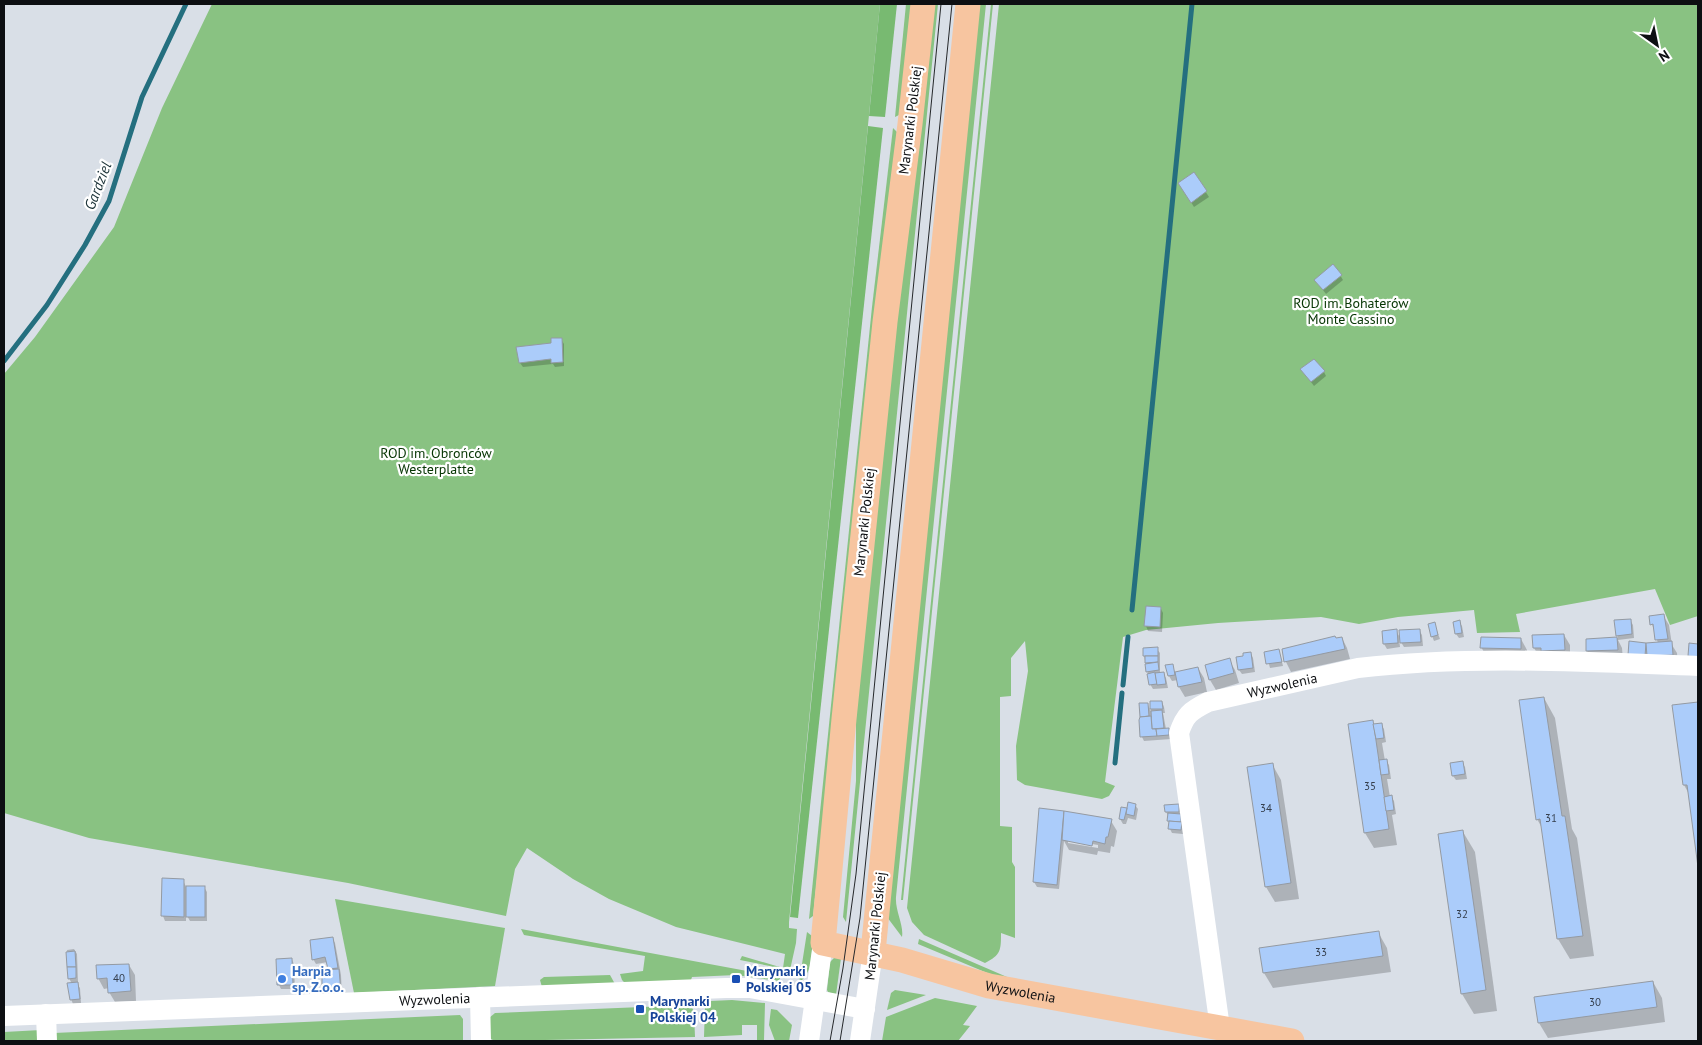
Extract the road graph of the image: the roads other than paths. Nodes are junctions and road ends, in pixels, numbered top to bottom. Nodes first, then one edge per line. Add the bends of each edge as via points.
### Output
1 (922, 4) edge
2 (968, 4) edge
3 (1698, 666) edge
4 (823, 943) junction
5 (873, 952) junction
6 (480, 997) junction
7 (816, 1000) junction
8 (865, 1009) junction
9 (46, 1014) junction
10 (4, 1016) edge
11 (1220, 1028) junction
12 (47, 1041) edge
13 (481, 1041) edge
14 (809, 1041) edge
15 (860, 1041) edge
16 (1292, 1041) edge

1 - 4 main road, Marynarki Polskiej via 883,342
2 - 5 main road, Marynarki Polskiej
3 - 11 street, Wyzwolenia via 1478,660 1384,665 1208,702 1195,708 1188,714 1179,733
4 - 5 main road, Wyzwolenia
4 - 7 street, Marynarki Polskiej
5 - 8 street, Marynarki Polskiej
5 - 11 main road, Wyzwolenia via 989,986
6 - 7 street, Wyzwolenia via 750,988
6 - 9 street, Wyzwolenia
6 - 13 street
7 - 8 street, Wyzwolenia
7 - 14 street, Marynarki Polskiej
8 - 15 street, Marynarki Polskiej
9 - 10 street, Wyzwolenia
9 - 12 street
11 - 16 main road, Wyzwolenia

